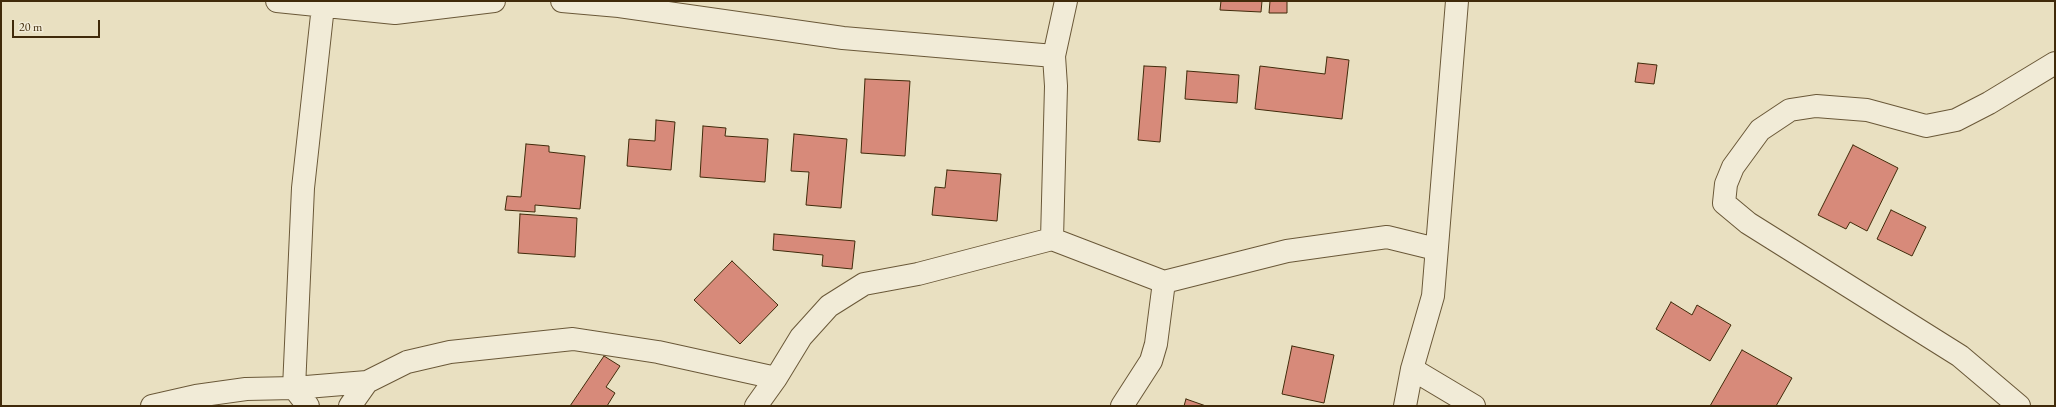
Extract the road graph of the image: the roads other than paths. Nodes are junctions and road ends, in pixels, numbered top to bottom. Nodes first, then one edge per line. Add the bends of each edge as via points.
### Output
1 (277, 1) edge
2 (494, 1) edge
3 (562, 1) edge
4 (1066, 1) edge
5 (1457, 1) edge
6 (443, 4) edge
7 (323, 6) junction
8 (1054, 56) junction
9 (2055, 63) edge
10 (1052, 239) junction
11 (1436, 249) junction
12 (1164, 282) junction
13 (1412, 369) junction
14 (776, 378) junction
15 (368, 382) junction
16 (294, 388) junction
17 (152, 406) edge
18 (308, 406) edge
19 (350, 406) edge
20 (756, 406) edge
21 (1122, 406) edge
22 (1404, 406) edge
23 (1474, 406) edge
24 (2019, 406) edge

1 - 7 street
2 - 6 street
3 - 8 street via 619,6 842,38
4 - 8 street
5 - 11 street
6 - 7 street via 395,13
7 - 16 street via 303,188
8 - 10 street via 1056,86
9 - 24 street via 1956,120 1926,126 1867,110 1816,106 1790,110 1760,130 1733,167 1726,184 1724,203 1748,223 1960,356
10 - 12 street
10 - 14 street via 918,274 864,284 830,306 800,337
11 - 12 street via 1387,237 1287,251
11 - 13 street via 1433,296
12 - 21 street via 1156,344 1151,360
13 - 22 street
13 - 23 street
14 - 15 street via 658,352 573,339 450,352 407,362
14 - 20 street
15 - 16 street
15 - 19 street
16 - 17 street via 246,389 196,396
16 - 18 street

